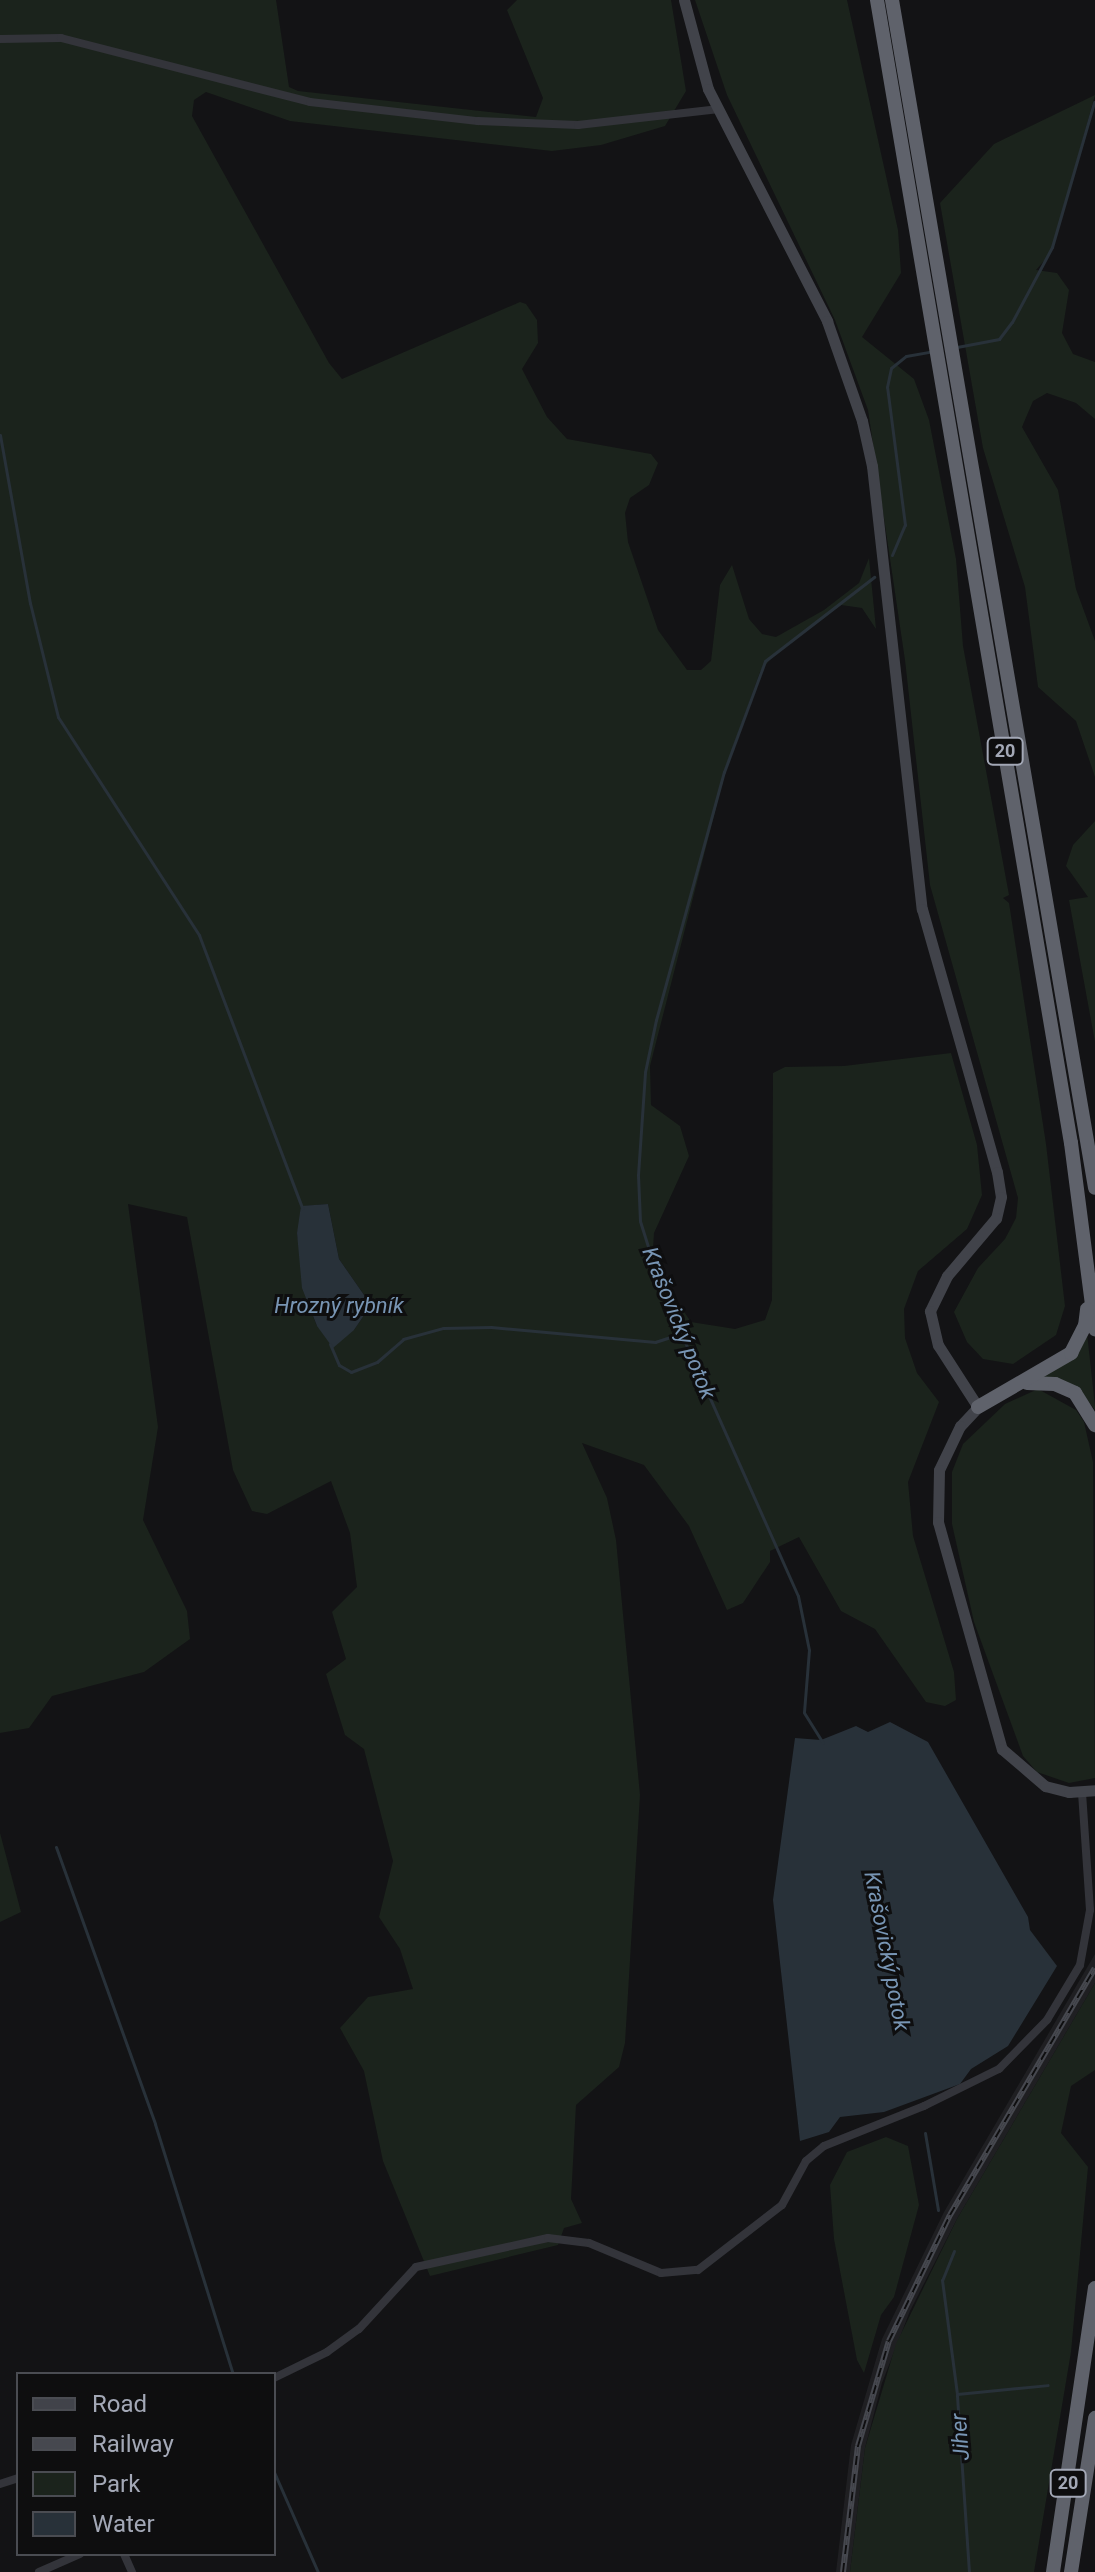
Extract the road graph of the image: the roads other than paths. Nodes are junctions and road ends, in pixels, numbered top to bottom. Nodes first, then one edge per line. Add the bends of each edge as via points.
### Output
1 (684, 0) edge
2 (877, 0) edge
3 (892, 0) edge
4 (0, 39) edge
5 (719, 109) junction
6 (1095, 1188) edge
7 (1089, 1277) junction
8 (1095, 1329) edge
9 (1026, 1383) junction
10 (978, 1407) junction
11 (1095, 1425) edge
12 (1095, 1790) edge
13 (1082, 1792) junction
14 (1095, 2288) edge
15 (276, 2377) edge
16 (1095, 2418) edge
17 (75, 2556) edge
18 (39, 2572) edge
19 (1053, 2572) edge
20 (1071, 2572) edge

1 - 5 street
2 - 7 highway, 20 via 1051,1019
3 - 6 highway, 20
4 - 5 street via 61,38 310,102 478,121 578,125
5 - 10 street via 827,321 848,373 872,466 914,864 1001,1197 991,1227 947,1276 930,1311 938,1345
7 - 8 highway, 20
7 - 9 highway via 1078,1344
9 - 10 highway
9 - 11 highway via 1055,1384 1075,1393
10 - 13 street via 948,1445 936,1493 938,1522 982,1687 994,1730 1016,1766 1045,1786
12 - 13 street
13 - 15 street via 1090,1898 1080,1965 1047,2020 999,2069 824,2146 806,2161 782,2205 698,2270 661,2273 589,2243 548,2238 416,2267 359,2329
14 - 19 highway, 20
16 - 20 highway, 20
17 - 18 street

